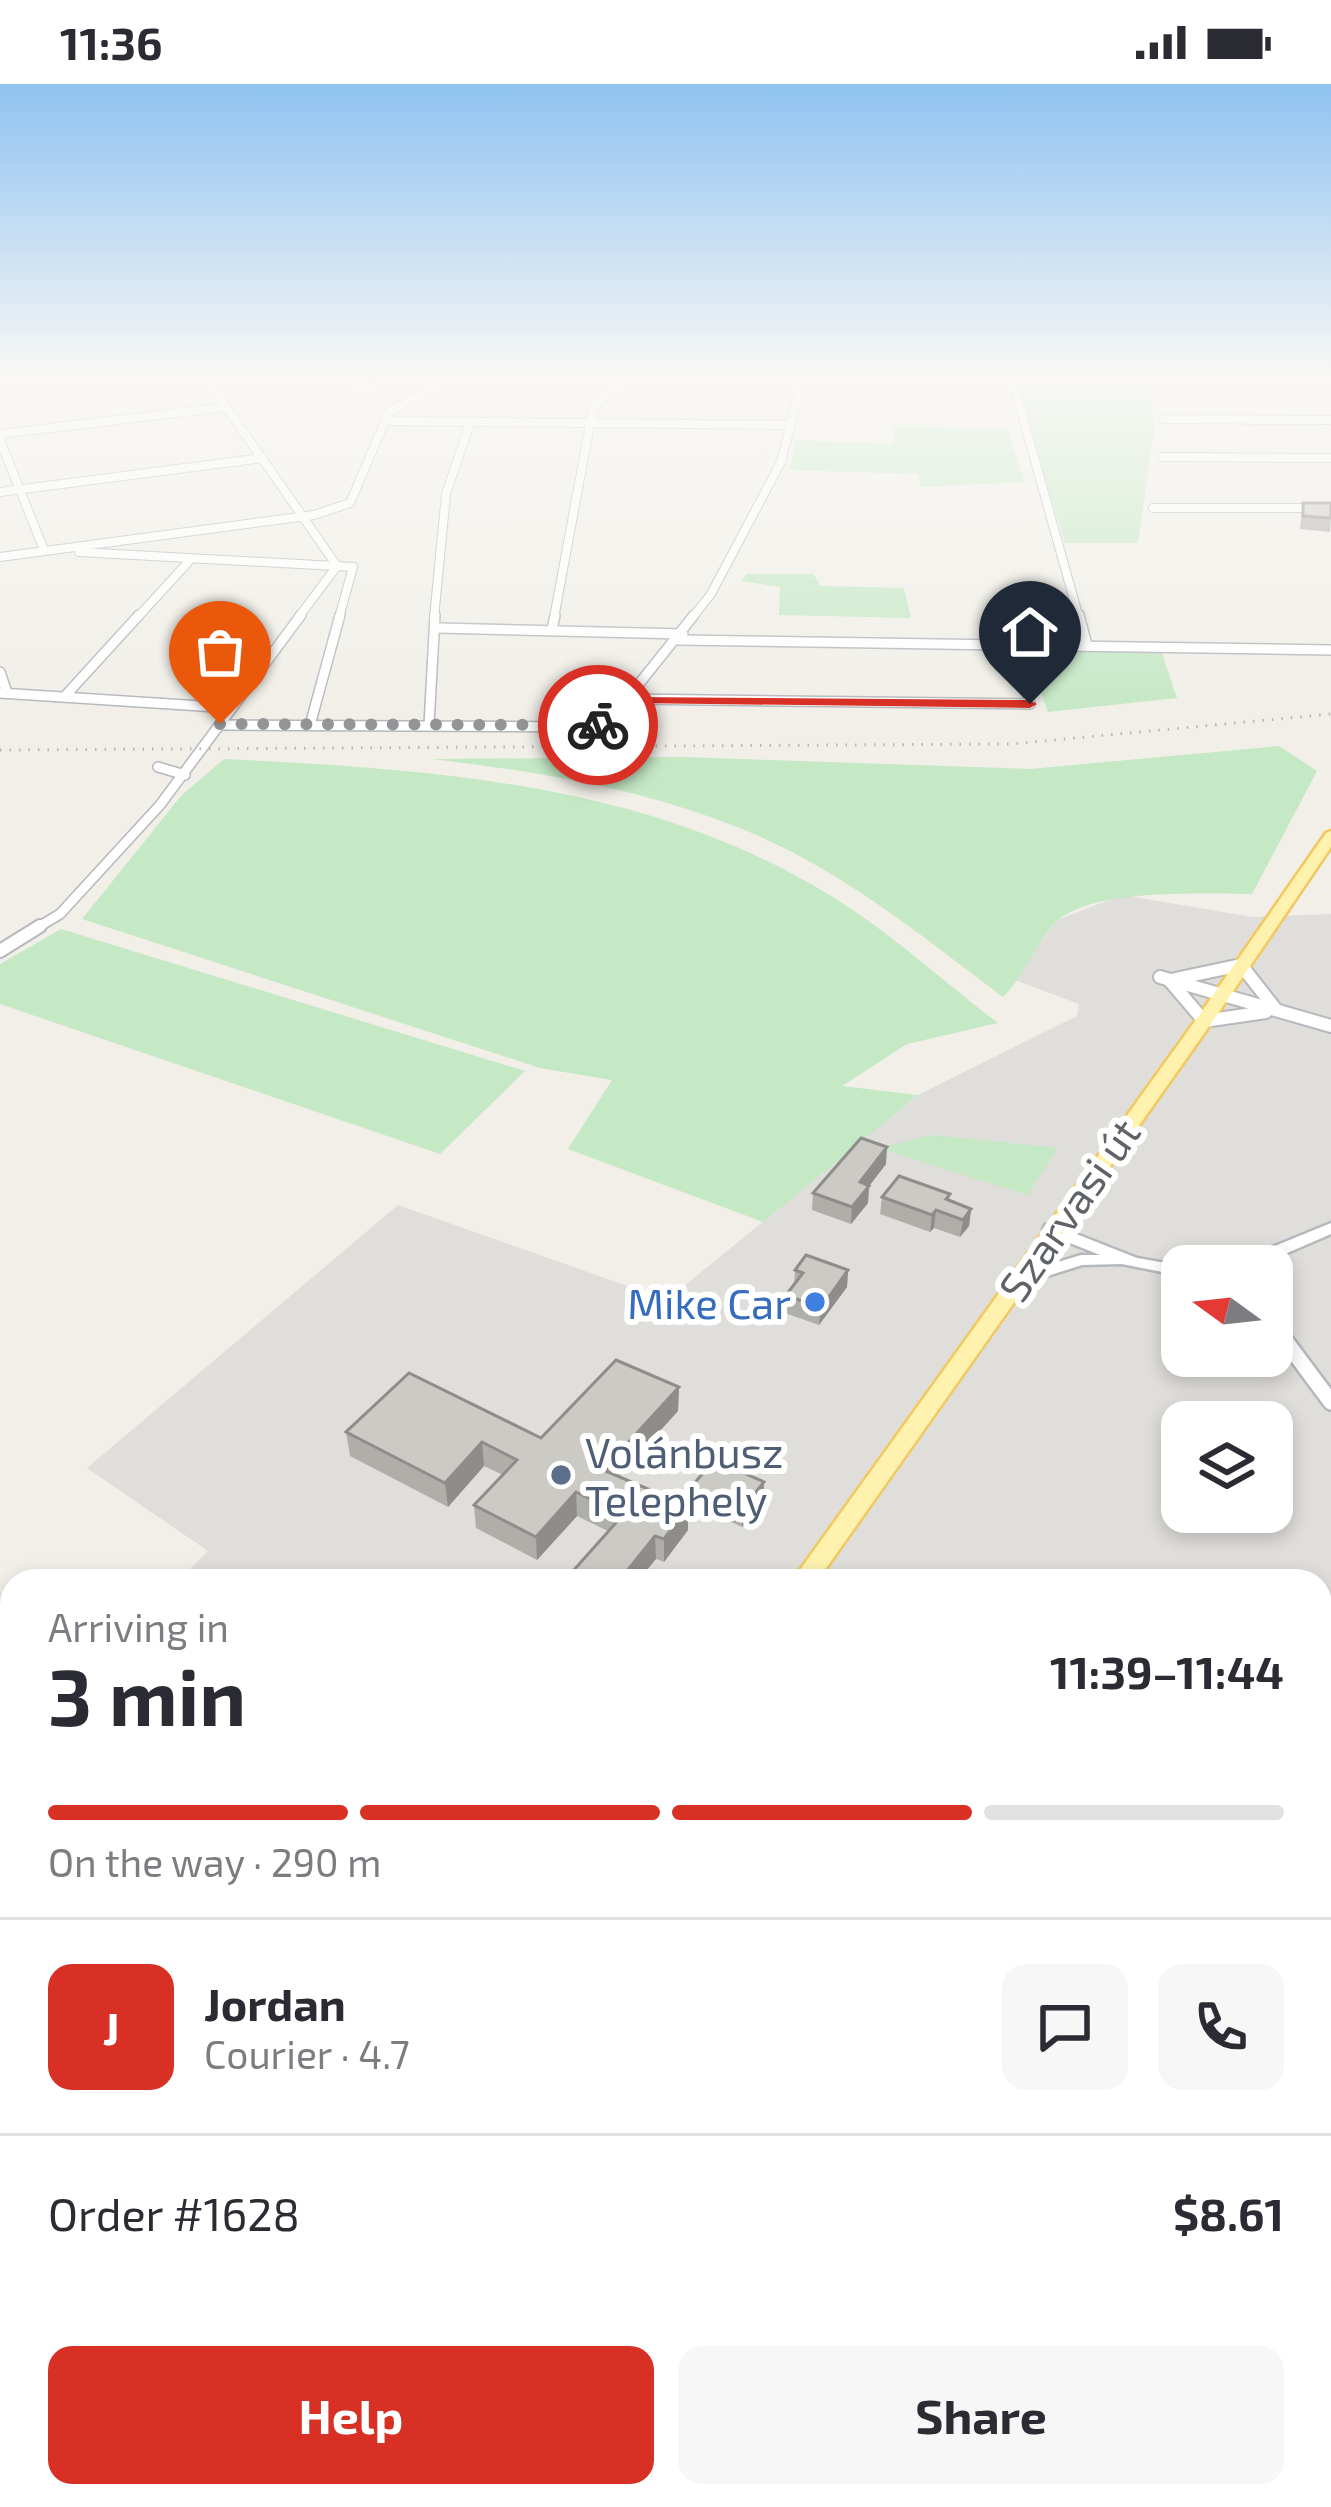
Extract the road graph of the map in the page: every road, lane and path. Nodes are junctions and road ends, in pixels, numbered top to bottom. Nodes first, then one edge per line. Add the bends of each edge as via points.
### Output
1 (27, 488) edge
2 (283, 488) edge
3 (356, 488) edge
4 (448, 488) edge
5 (580, 488) edge
6 (769, 488) edge
7 (1043, 488) edge
8 (20, 489) junction
9 (0, 492) edge
10 (1154, 508) dead end
11 (1331, 508) edge
12 (301, 514) junction
13 (44, 550) junction
14 (0, 557) edge
15 (191, 560) junction
16 (337, 566) junction
17 (438, 628) junction
18 (552, 630) junction
19 (681, 637) junction
20 (1087, 645) junction
21 (1015, 646) junction
22 (1331, 650) edge
23 (0, 672) edge
24 (3, 693) edge
25 (66, 695) junction
26 (630, 699) junction
27 (232, 708) junction
28 (220, 724) junction
29 (310, 724) junction
30 (429, 725) junction
31 (158, 767) dead end
32 (185, 776) junction
33 (1331, 836) edge
34 (0, 951) edge
35 (1241, 964) junction
36 (1165, 978) junction
37 (1222, 995) junction
38 (1277, 1010) junction
39 (1204, 1021) junction
40 (1331, 1026) edge
41 (1331, 1228) edge
42 (1052, 1229) junction
43 (1291, 1245) edge
44 (1135, 1263) junction
45 (1161, 1267) edge
46 (1019, 1280) junction
47 (1293, 1351) edge
48 (1331, 1402) edge
49 (813, 1569) edge

1 - 8 street
2 - 12 street
3 - 12 street via 350,503
4 - 17 street
5 - 18 street
6 - 19 street
7 - 20 street
8 - 9 street
8 - 13 street
10 - 11 street
12 - 13 street
12 - 16 street
13 - 14 street
13 - 15 street
15 - 16 street
15 - 25 street
16 - 27 street
16 - 29 street via 353,567
17 - 18 street
17 - 30 street
18 - 19 street
19 - 21 street
19 - 26 street
20 - 21 street
20 - 22 street
21 - 26 street via 1030,704
23 - 24 street
24 - 25 street
25 - 27 street
26 - 30 street via 603,724
27 - 28 street
28 - 29 street
28 - 32 street
29 - 30 street
31 - 32 street
32 - 34 street via 60,914
33 - 35 main road, Szarvasi út
35 - 36 street
35 - 37 main road, Szarvasi út
35 - 38 street
36 - 37 street
36 - 39 street
37 - 38 street
37 - 39 main road, Szarvasi út
38 - 39 street
38 - 40 street
39 - 42 main road, Szarvasi út
41 - 43 street
42 - 44 street
42 - 46 main road, Szarvasi út
44 - 45 street
44 - 46 street via 1082,1260
46 - 49 main road, Szarvasi út
47 - 48 street

